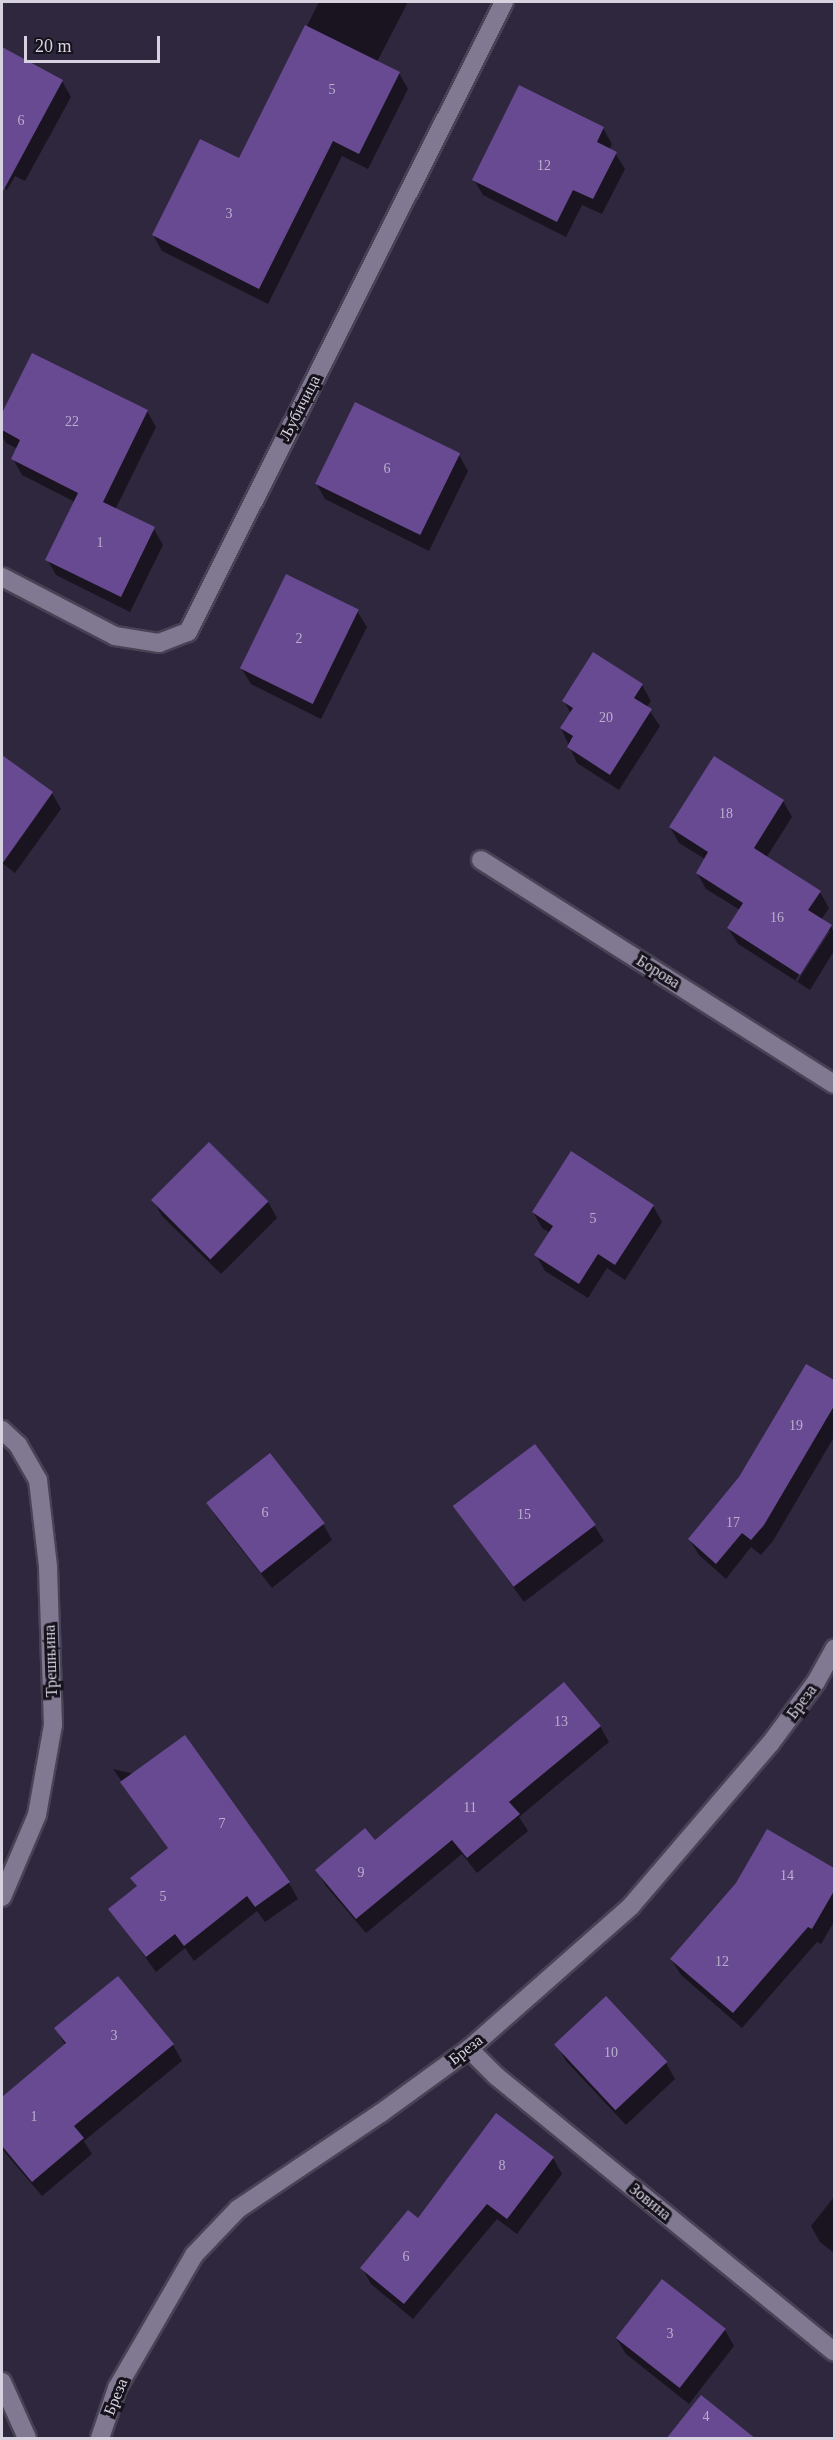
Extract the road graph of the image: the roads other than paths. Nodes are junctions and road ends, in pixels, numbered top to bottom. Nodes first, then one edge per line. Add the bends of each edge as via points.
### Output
1 (504, 2) edge
2 (2, 577) edge
3 (481, 860) dead end
4 (834, 1084) edge
5 (2, 1430) edge
6 (834, 1649) edge
7 (2, 1897) edge
8 (469, 2049) junction
9 (834, 2352) edge
10 (2, 2382) edge
11 (27, 2439) edge
12 (100, 2439) edge

1 - 2 street, Љубичица via 188,632 159,643 115,636
3 - 4 street, Борова
5 - 7 street, Трешњина via 18,1445 38,1480 48,1567 53,1725 37,1815
6 - 8 street, Бреза via 816,1682 770,1744 631,1906
8 - 9 street, Зовина via 496,2076
8 - 12 street, Бреза via 238,2209 194,2255 117,2388
10 - 11 street

